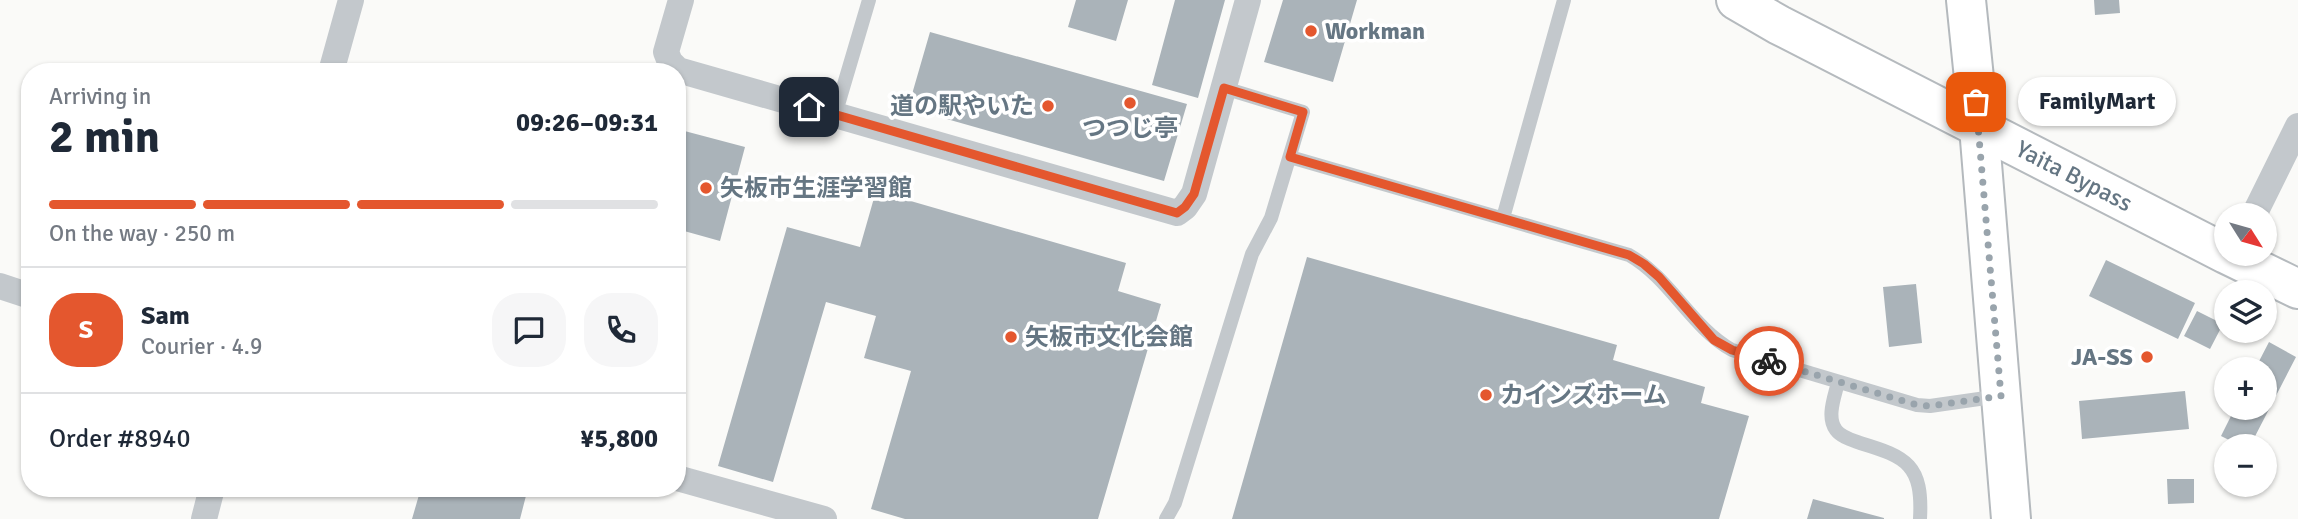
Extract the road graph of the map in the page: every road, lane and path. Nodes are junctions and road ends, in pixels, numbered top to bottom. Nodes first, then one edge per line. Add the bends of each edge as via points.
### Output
1 (351, 0) edge
2 (681, 0) edge
3 (869, 0) edge
4 (1248, 0) edge
5 (1564, 0) edge
6 (1736, 0) edge
7 (1965, 0) edge
8 (334, 63) edge
9 (671, 63) edge
10 (686, 72) edge
11 (1224, 88) junction
12 (835, 115) junction
13 (2298, 126) edge
14 (1979, 127) junction
15 (1290, 157) junction
16 (2259, 203) edge
17 (1503, 218) junction
18 (2214, 246) edge
19 (2253, 266) edge
20 (0, 286) edge
21 (2298, 289) edge
22 (21, 293) edge
23 (1838, 382) junction
24 (2001, 396) junction
25 (686, 481) edge
26 (210, 497) edge
27 (204, 519) edge
28 (824, 519) edge
29 (1166, 519) edge
30 (1920, 519) edge
31 (2011, 519) edge

1 - 8 street
2 - 9 street via 666,52
3 - 12 lane
4 - 11 street
5 - 17 lane
6 - 14 main road, Yaita Bypass
7 - 14 main road
10 - 12 street
11 - 12 street via 1194,194 1177,213
11 - 15 lane via 1303,112
13 - 16 street
14 - 18 main road, Yaita Bypass
14 - 24 main road
15 - 17 lane
15 - 29 lane via 1271,218 1252,254 1175,503
17 - 23 lane via 1629,255 1659,277 1714,340 1732,350
19 - 21 main road, Yaita Bypass
20 - 22 street
23 - 24 lane via 1917,405
23 - 30 lane via 1832,407 1835,430 1847,439 1903,459 1918,483
24 - 31 main road
25 - 28 street
26 - 27 street

